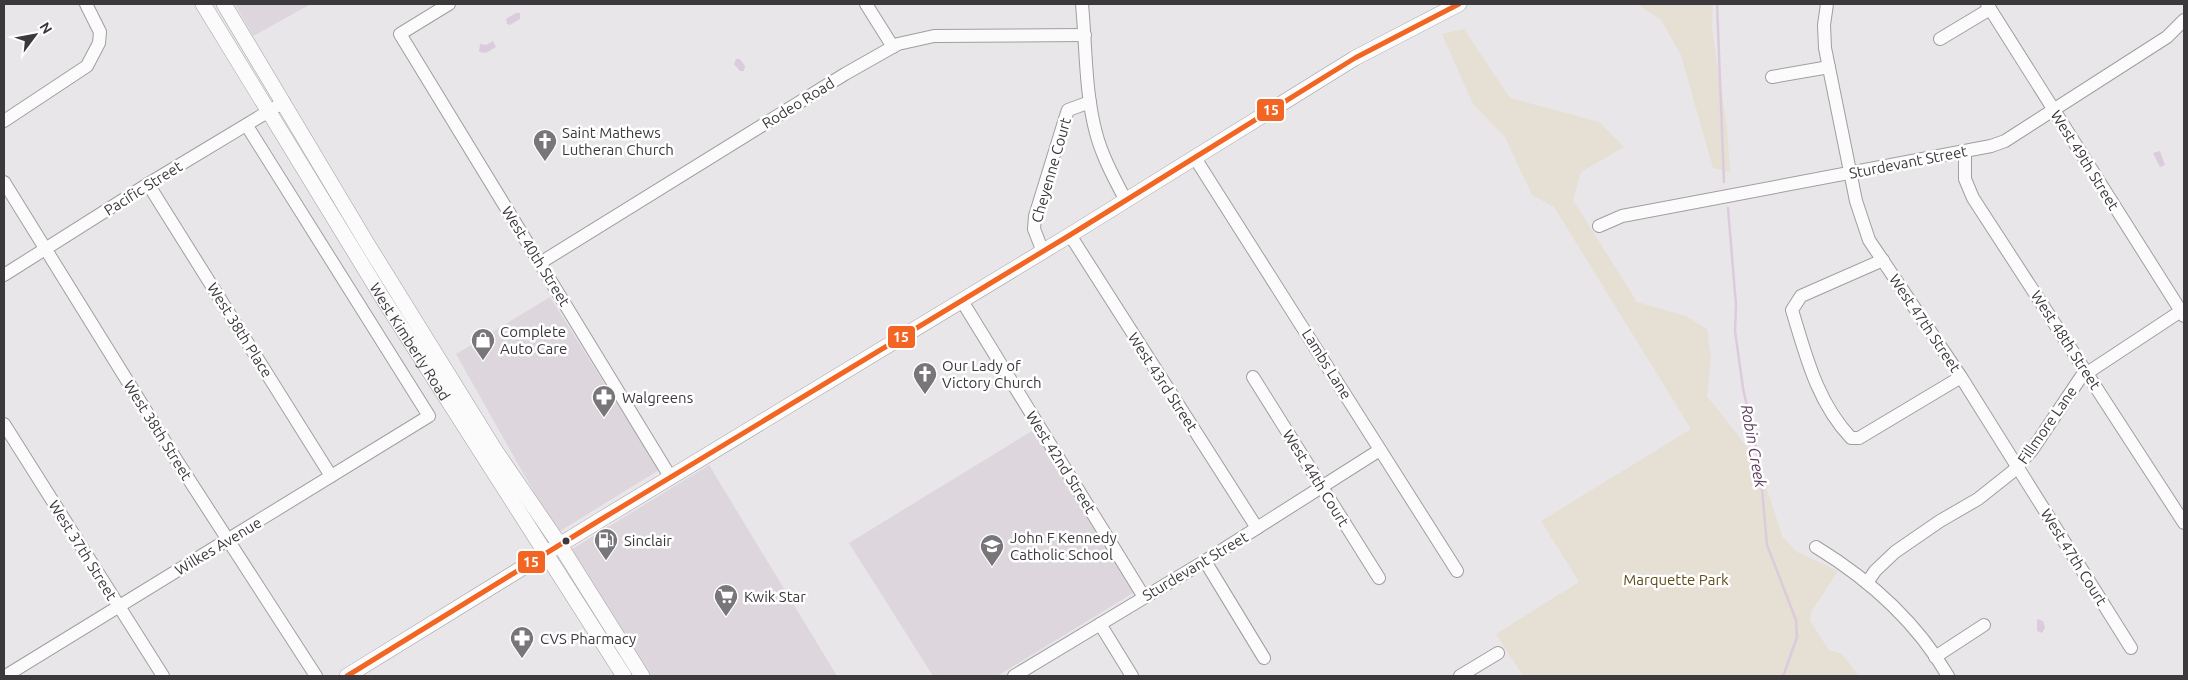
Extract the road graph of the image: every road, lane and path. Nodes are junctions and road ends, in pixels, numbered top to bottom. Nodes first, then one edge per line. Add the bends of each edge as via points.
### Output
1 (86, 4) edge
2 (203, 4) edge
3 (224, 4) edge
4 (449, 4) edge
5 (866, 4) edge
6 (1082, 4) edge
7 (1459, 4) edge
8 (1828, 4) edge
9 (1989, 6) edge
10 (2184, 20) edge
11 (1085, 35) junction
12 (1940, 39) dead end
13 (892, 47) junction
14 (1829, 67) junction
15 (1772, 77) dead end
16 (284, 102) junction
17 (1090, 102) junction
18 (2053, 110) junction
19 (269, 112) junction
20 (4, 121) edge
21 (247, 126) junction
22 (1965, 152) junction
23 (1195, 158) junction
24 (1850, 173) junction
25 (4, 182) edge
26 (148, 184) junction
27 (1125, 200) junction
28 (1599, 226) dead end
29 (1070, 235) junction
30 (46, 249) junction
31 (1042, 252) junction
32 (1883, 260) junction
33 (540, 263) junction
34 (4, 275) edge
35 (962, 301) junction
36 (2183, 312) edge
37 (2088, 372) junction
38 (1253, 377) dead end
39 (1961, 377) junction
40 (429, 416) joint
41 (4, 424) edge
42 (1375, 453) dead end
43 (2018, 466) junction
44 (331, 476) junction
45 (671, 478) junction
46 (1322, 487) junction
47 (2184, 523) edge
48 (1257, 528) junction
49 (228, 540) junction
50 (560, 545) junction
51 (1816, 546) dead end
52 (546, 554) junction
53 (1205, 561) junction
54 (1457, 570) dead end
55 (1378, 578) dead end
56 (1867, 583) junction
57 (1144, 597) junction
58 (118, 607) junction
59 (1100, 624) junction
60 (1984, 625) dead end
61 (2131, 648) dead end
62 (1498, 653) dead end
63 (1935, 657) junction
64 (1264, 658) dead end
65 (6, 674) edge
66 (163, 676) edge
67 (316, 676) edge
68 (347, 676) edge
69 (624, 676) edge
70 (642, 676) edge
71 (1014, 676) edge
72 (1132, 676) edge
73 (1460, 676) edge
74 (1948, 676) edge

1 - 20 street via 100,32 99,43 87,66
2 - 19 main road, West Kimberly Road
3 - 16 main road, West Kimberly Road
4 - 33 street, West 40th Street via 400,34
5 - 13 street
6 - 11 street
7 - 23 main road via 1355,58
8 - 14 street, West 47th Street via 1824,25
9 - 12 street
9 - 18 street, West 49th Street
10 - 18 street, Sturdevant Street via 2167,37
11 - 13 street, Rodeo Road via 934,36
11 - 17 street
13 - 33 street, Rodeo Road
14 - 15 street
14 - 24 street, West 47th Street
16 - 19 street, Pacific Street
16 - 50 main road, West Kimberly Road via 495,450
17 - 27 street via 1100,146
17 - 31 street, Cheyenne Court via 1068,110 1064,122 1035,216 1035,236
18 - 22 street, Sturdevant Street via 2005,140
18 - 36 street, West 49th Street
19 - 21 street, Pacific Street
19 - 52 main road, West Kimberly Road
21 - 26 street, Pacific Street
21 - 40 street, West Kimberly Road
22 - 24 street, Sturdevant Street
22 - 37 street, West 48th Street via 1966,178 1973,198
23 - 27 main road
23 - 54 street, Lambs Lane
24 - 28 street, Sturdevant Street via 1622,216
24 - 32 street, West 47th Street via 1862,224
25 - 30 street, West 38th Street
26 - 30 street, Pacific Street
26 - 44 street, West 38th Place
27 - 29 main road
29 - 31 main road
29 - 48 street, West 43rd Street
30 - 34 street, Pacific Street
30 - 49 street, West 38th Street
31 - 35 main road
32 - 39 street, West 47th Street
32 - 39 street via 1800,296 1792,310 1819,392 1842,429 1851,438 1859,438
33 - 45 street, West 40th Street
35 - 45 main road
35 - 57 street, West 42nd Street
36 - 37 street, Fillmore Lane
37 - 43 street, Fillmore Lane via 2080,377
37 - 47 street, West 48th Street
38 - 46 street, West 44th Court
39 - 43 street, West 47th Street
40 - 44 street, Wilkes Avenue
41 - 58 street, West 37th Street
42 - 46 street, Sturdevant Street
43 - 56 street, Fillmore Lane via 1978,499 1895,552
43 - 61 street, West 47th Court
44 - 49 street, Wilkes Avenue
45 - 50 main road
46 - 48 street, Sturdevant Street
46 - 55 street, West 44th Court
48 - 53 street, Sturdevant Street
49 - 58 street, Wilkes Avenue
49 - 67 street, West 38th Street
50 - 52 main road
50 - 70 main road, West Kimberly Road
51 - 56 street
52 - 68 main road
52 - 69 main road, West Kimberly Road
53 - 57 street, Sturdevant Street
53 - 64 street
56 - 63 street via 1893,604
57 - 59 street, Sturdevant Street
58 - 65 street, Wilkes Avenue
58 - 66 street, West 37th Street
59 - 71 street, Sturdevant Street
59 - 72 street
60 - 63 street
62 - 73 street
63 - 74 street

